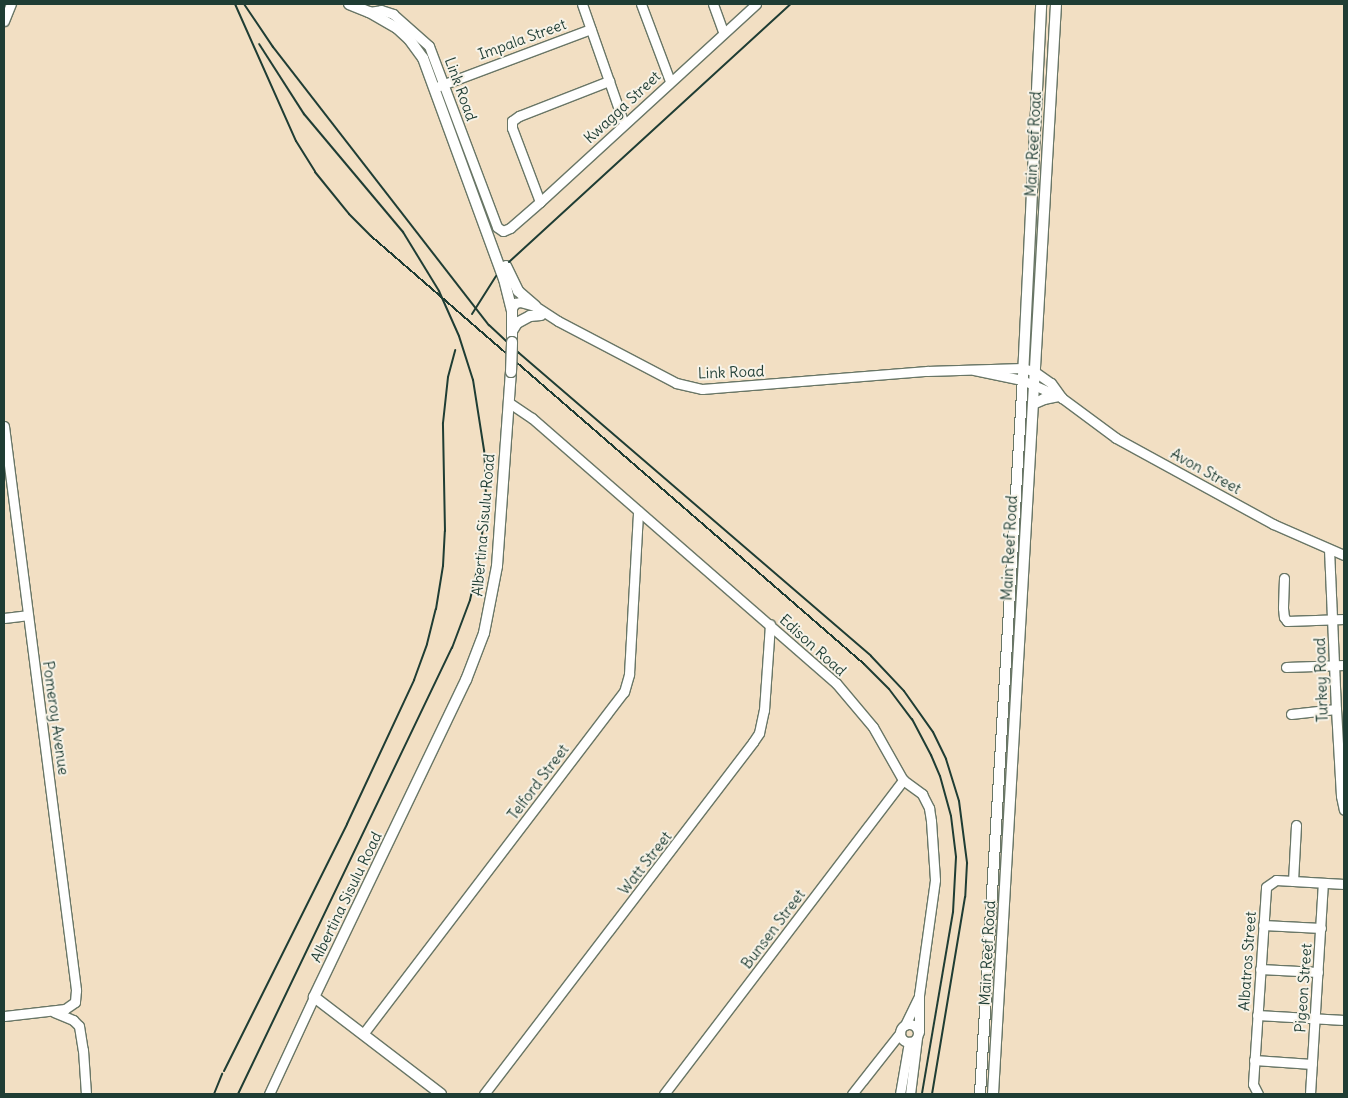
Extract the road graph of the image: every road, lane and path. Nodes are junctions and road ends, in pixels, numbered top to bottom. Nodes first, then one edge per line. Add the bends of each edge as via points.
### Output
1 (12, 4) edge
2 (348, 4) edge
3 (582, 4) edge
4 (642, 4) edge
5 (713, 4) edge
6 (756, 4) edge
7 (1041, 4) edge
8 (1056, 4) edge
9 (4, 21) edge
10 (591, 29) junction
11 (723, 32) junction
12 (1038, 59) junction
13 (1053, 59) junction
14 (609, 81) junction
15 (670, 81) junction
16 (440, 85) junction
17 (1037, 92) junction
18 (1051, 93) junction
19 (624, 124) junction
20 (540, 202) junction
21 (480, 214) junction
22 (507, 230) joint
23 (512, 309) junction
24 (538, 310) junction
25 (512, 331) junction
26 (1023, 368) junction
27 (974, 370) junction
28 (1036, 372) junction
29 (1022, 380) junction
30 (1034, 384) junction
31 (1061, 397) junction
32 (508, 402) junction
33 (1033, 404) junction
34 (4, 426) edge
35 (5, 451) edge
36 (638, 511) junction
37 (1329, 549) junction
38 (1344, 555) edge
39 (1284, 578) dead end
40 (27, 615) junction
41 (4, 618) edge
42 (1332, 619) junction
43 (1344, 619) edge
44 (770, 624) junction
45 (1005, 664) junction
46 (1334, 665) junction
47 (1344, 665) edge
48 (1018, 666) junction
49 (1286, 668) dead end
50 (1336, 709) junction
51 (1291, 714) dead end
52 (903, 780) junction
53 (1344, 810) edge
54 (1296, 825) dead end
55 (1293, 881) junction
56 (1323, 883) junction
57 (1344, 884) edge
58 (1263, 925) junction
59 (1321, 928) junction
60 (988, 959) junction
61 (1002, 960) junction
62 (1260, 969) junction
63 (1318, 972) junction
64 (919, 995) junction
65 (314, 997) junction
66 (51, 1011) junction
67 (1257, 1014) junction
68 (4, 1016) edge
69 (1315, 1018) junction
70 (1344, 1020) edge
71 (363, 1034) junction
72 (909, 1036) junction
73 (1254, 1060) junction
74 (1312, 1064) junction
75 (86, 1094) edge
76 (269, 1094) edge
77 (441, 1094) edge
78 (484, 1094) edge
79 (664, 1094) edge
80 (852, 1094) edge
81 (900, 1094) edge
82 (910, 1094) edge
83 (980, 1094) edge
84 (993, 1094) edge
85 (1258, 1094) edge
86 (1310, 1094) edge

1 - 9 street
2 - 16 main road, Albertina Sisulu Road via 369,12 409,39
3 - 10 street
4 - 15 street
5 - 11 street
6 - 11 street, Kwagga Street
7 - 12 main road, Main Reef Road
8 - 13 main road, Main Reef Road
10 - 14 street
10 - 16 street, Impala Street
11 - 15 street, Kwagga Street
12 - 13 main road
12 - 17 main road, Main Reef Road
13 - 18 main road, Main Reef Road
14 - 19 street
14 - 20 street via 512,120 512,128
15 - 19 street, Kwagga Street
16 - 21 main road, Albertina Sisulu Road
16 - 22 street, Link Road via 497,226 501,231
17 - 18 main road
17 - 26 main road, Main Reef Road
18 - 28 main road, Main Reef Road
19 - 20 street, Kwagga Street
20 - 22 street, Kwagga Street
21 - 23 main road, Albertina Sisulu Road
21 - 24 main road via 515,286
23 - 24 street via 517,315
23 - 25 main road, Albertina Sisulu Road
24 - 25 main road via 517,323
24 - 27 street, Link Road via 676,383 702,389
25 - 32 main road, Albertina Sisulu Road, bridge
26 - 27 street, Link Road
26 - 28 street, Link Road
26 - 29 main road, Main Reef Road
27 - 29 street, Link Road
28 - 30 main road, Main Reef Road
28 - 31 street, Avon Street via 1051,383
29 - 30 street, Link Road
29 - 45 main road, Main Reef Road
30 - 31 street, Avon Street
30 - 33 main road, Main Reef Road
31 - 33 main road via 1044,398
31 - 37 street, Avon Street via 1116,438 1273,524
32 - 36 street, Edison Road via 532,418
32 - 65 main road, Albertina Sisulu Road via 497,566 491,605 479,648
33 - 48 main road, Main Reef Road
34 - 35 street, Pomeroy Avenue
35 - 40 street, Pomeroy Avenue
36 - 44 street, Edison Road
36 - 71 street, Telford Street via 629,674 624,692
37 - 38 street, Avon Street
37 - 42 street, Turkey Road
39 - 42 street via 1285,619 1290,622
40 - 41 street
40 - 66 street, Pomeroy Avenue via 76,1000 65,1009
42 - 43 street
42 - 46 street, Turkey Road
44 - 52 street, Edison Road via 853,701 874,727
44 - 78 street, Watt Street via 763,716 753,742
45 - 48 main road
45 - 60 main road, Main Reef Road
46 - 47 street
46 - 49 street
46 - 50 street, Turkey Road
48 - 61 main road, Main Reef Road
50 - 51 street
50 - 53 street, Turkey Road
52 - 64 street, Edison Road via 926,800 934,841 934,896
52 - 79 street, Bunsen Street
54 - 55 street
55 - 56 street, Albatros Street
55 - 58 street, Albatros Street via 1276,880 1266,887
56 - 57 street, Albatros Street
56 - 59 street, Pigeon Street
58 - 59 street
58 - 62 street, Albatros Street
59 - 63 street, Pigeon Street
60 - 61 main road
60 - 83 main road, Main Reef Road
61 - 84 main road, Main Reef Road
62 - 63 street
62 - 67 street, Albatros Street
63 - 69 street, Pigeon Street
64 - 72 street, Edison Road
64 - 72 street, Edison Road
65 - 71 main road
65 - 76 street
66 - 68 street
66 - 75 street via 79,1026 84,1050
67 - 69 street
67 - 73 street, Albatros Street
69 - 70 street
69 - 74 street, Pigeon Street
71 - 77 main road
72 - 80 street via 890,1044
72 - 81 street, Edison Road
72 - 82 street via 915,1061
73 - 74 street
73 - 85 street, Albatros Street via 1253,1088
74 - 86 street, Pigeon Street

